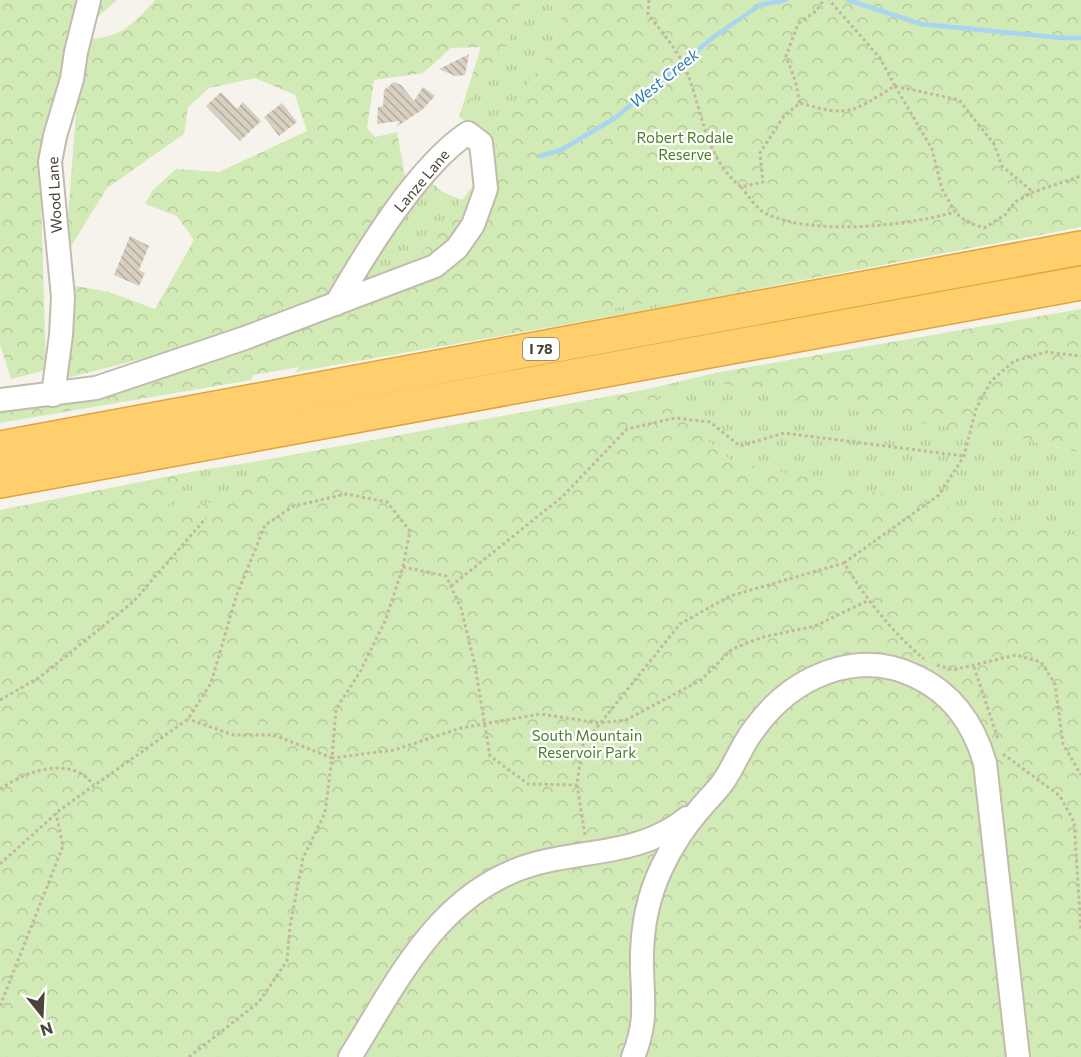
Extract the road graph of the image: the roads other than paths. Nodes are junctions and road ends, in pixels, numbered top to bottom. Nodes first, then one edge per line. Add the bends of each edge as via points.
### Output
1 (89, 0) edge
2 (1081, 248) edge
3 (1081, 283) edge
4 (336, 304) junction
5 (53, 395) junction
6 (0, 400) edge
7 (0, 448) edge
8 (0, 481) edge
9 (700, 808) junction
10 (350, 1057) edge
11 (633, 1057) edge
12 (1018, 1057) edge

1 - 5 street, Wood Lane via 50,162 63,297
2 - 7 highway, I 78
3 - 8 highway, I 78
4 - 4 street, Lanze Lane via 435,266 458,248 474,225 486,189 481,142 476,136 468,133 438,159 359,263
4 - 5 street, Lanze Lane via 178,363 96,388
5 - 6 street, Lanze Lane
9 - 10 street via 660,836 632,847 542,861 512,872 464,900 420,945
9 - 11 street via 676,840 650,898 643,929 645,1018
9 - 12 street via 735,766 768,710 804,681 826,671 867,664 909,673 945,694 972,727 985,763

